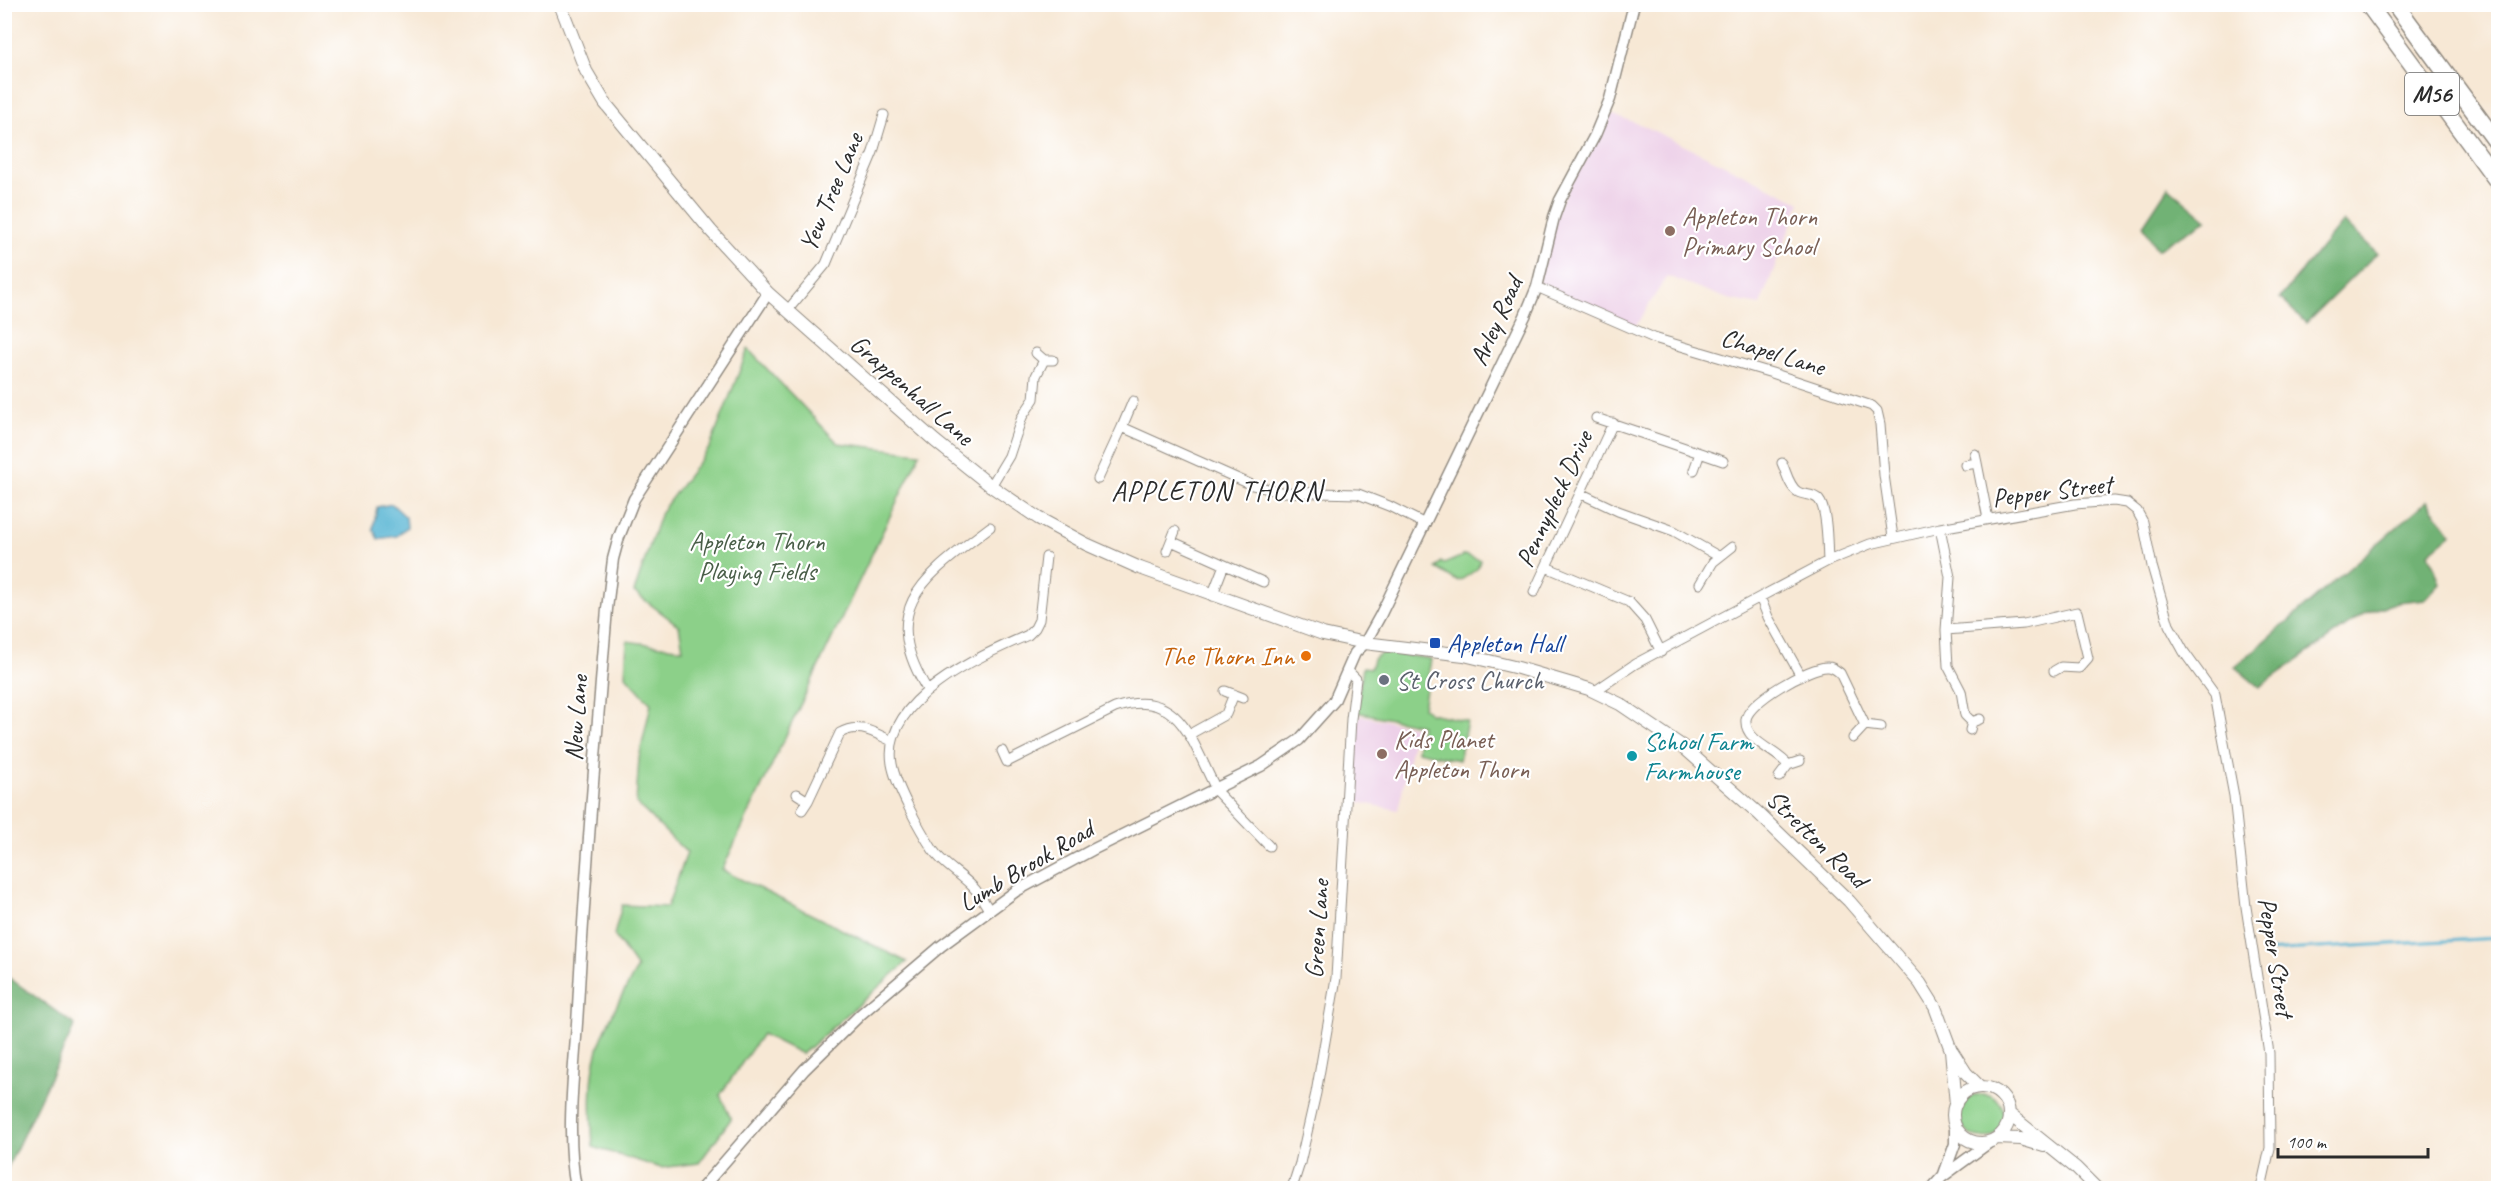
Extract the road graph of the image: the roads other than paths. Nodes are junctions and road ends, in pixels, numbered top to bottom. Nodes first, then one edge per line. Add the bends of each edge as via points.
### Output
1 (560, 4) edge
2 (1634, 4) edge
3 (2368, 4) edge
4 (2395, 4) edge
5 (884, 115) dead end
6 (2499, 144) edge
7 (2499, 182) edge
8 (1537, 287) junction
9 (768, 293) junction
10 (787, 311) junction
11 (1036, 353) dead end
12 (1133, 401) dead end
13 (1596, 418) dead end
14 (1612, 423) junction
15 (1122, 427) junction
16 (1700, 453) junction
17 (1723, 461) dead end
18 (1782, 463) dead end
19 (1965, 465) dead end
20 (1694, 470) dead end
21 (1098, 479) dead end
22 (991, 486) junction
23 (1580, 493) junction
24 (1988, 519) junction
25 (1425, 524) junction
26 (991, 526) dead end
27 (1940, 528) junction
28 (1175, 531) dead end
29 (1893, 537) junction
30 (1171, 541) junction
31 (1732, 547) dead end
32 (1167, 551) dead end
33 (1718, 556) junction
34 (1046, 557) dead end
35 (1828, 561) junction
36 (1224, 565) junction
37 (1546, 567) junction
38 (1263, 582) dead end
39 (1700, 584) dead end
40 (1534, 592) dead end
41 (1212, 596) junction
42 (1760, 597) junction
43 (1946, 630) junction
44 (1365, 643) junction
45 (1661, 652) junction
46 (2054, 671) dead end
47 (1348, 672) junction
48 (1801, 676) junction
49 (928, 691) junction
50 (1595, 692) junction
51 (1234, 694) dead end
52 (1974, 724) dead end
53 (1865, 725) junction
54 (1881, 727) dead end
55 (1190, 734) junction
56 (1853, 738) dead end
57 (892, 741) junction
58 (1002, 751) dead end
59 (1800, 760) dead end
60 (1788, 765) junction
61 (1779, 777) dead end
62 (1216, 789) junction
63 (797, 794) dead end
64 (808, 801) junction
65 (802, 810) dead end
66 (1269, 846) dead end
67 (989, 910) junction
68 (1951, 1050) junction
69 (1980, 1087) junction
70 (1956, 1104) junction
71 (2009, 1113) junction
72 (1955, 1125) junction
73 (1994, 1140) junction
74 (2054, 1150) junction
75 (1942, 1177) junction
76 (576, 1188) edge
77 (702, 1188) edge
78 (1292, 1188) edge
79 (1932, 1188) edge
80 (2096, 1188) edge
81 (2261, 1188) edge

1 - 9 main road, Grappenhall Lane via 586,71 605,103
2 - 8 street, Arley Road via 1610,99 1560,200
3 - 7 highway, M56
4 - 6 highway, M56
5 - 10 street, Yew Tree Lane via 873,152 825,264
8 - 25 street, Arley Road
8 - 29 street, Chapel Lane via 1654,338 1872,406 1879,416
9 - 10 main road, Grappenhall Lane
9 - 76 street, New Lane via 634,499 613,559 582,936 572,1114
10 - 22 main road, Grappenhall Lane
11 - 22 street via 1048,360 1036,376 1034,399
12 - 15 street
13 - 14 street
14 - 16 street
14 - 23 street, Pennypleck Drive
15 - 21 street
15 - 25 street via 1252,484 1281,492 1358,494
16 - 17 street
16 - 20 street
18 - 35 street via 1792,488 1819,500
19 - 24 street via 1976,458
22 - 41 main road, Grappenhall Lane via 1086,544
23 - 33 street via 1674,531
23 - 37 street, Pennypleck Drive
24 - 27 street, Pepper Street
24 - 81 street, Pepper Street via 2075,504 2127,503 2143,522 2169,625 2215,694 2234,796 2246,907 2269,1053 2270,1148
25 - 44 street, Arley Road
26 - 49 street via 916,591 908,606 908,648
27 - 29 street, Pepper Street
27 - 43 street via 1950,577
28 - 30 street
29 - 35 street, Pepper Street
30 - 32 street
30 - 36 street
31 - 33 street
33 - 39 street
34 - 49 street via 1035,628 1028,635 972,660
35 - 42 street, Pepper Street
36 - 38 street
36 - 41 street
37 - 40 street, Pennypleck Drive
37 - 45 street via 1629,602 1645,621
41 - 44 main road, Grappenhall Lane via 1323,634
42 - 45 street, Pepper Street
42 - 48 street
43 - 46 street via 2024,624 2077,612 2090,662 2079,668 2061,667
43 - 52 street via 1948,666 1961,691 1965,715
44 - 47 street, Lumb Brook Road via 1355,653
44 - 50 main road, Stretton Road via 1464,655
45 - 50 street, Pepper Street via 1635,664
47 - 62 street, Lumb Brook Road via 1334,701 1299,740 1262,766
47 - 78 street, Green Lane via 1356,679 1336,978 1317,1093
48 - 53 street via 1826,666 1834,668
48 - 60 street via 1756,703 1745,721 1752,736
49 - 57 street via 899,721
50 - 68 main road, Stretton Road via 1682,746 1849,901 1920,983 1935,1007
51 - 55 street via 1226,714
53 - 54 street
53 - 56 street
55 - 58 street via 1179,717 1165,708 1130,703 1007,762
55 - 62 street
57 - 64 street via 859,727 840,733
57 - 67 street via 895,778 932,848 974,888
59 - 60 street
60 - 61 street
62 - 66 street
62 - 67 street, Lumb Brook Road via 1092,850
63 - 64 street
64 - 65 street
67 - 77 street, Lumb Brook Road via 861,1014 804,1070
68 - 69 main road, Stretton Road
68 - 70 main road, Stretton Road
69 - 70 main road via 1965,1092
69 - 71 main road via 1998,1092
70 - 72 main road
71 - 73 main road via 2004,1131
71 - 74 main road
72 - 73 main road via 1973,1142
72 - 75 street via 1955,1144
73 - 74 main road via 2021,1139
73 - 75 street
74 - 80 main road
75 - 79 street

